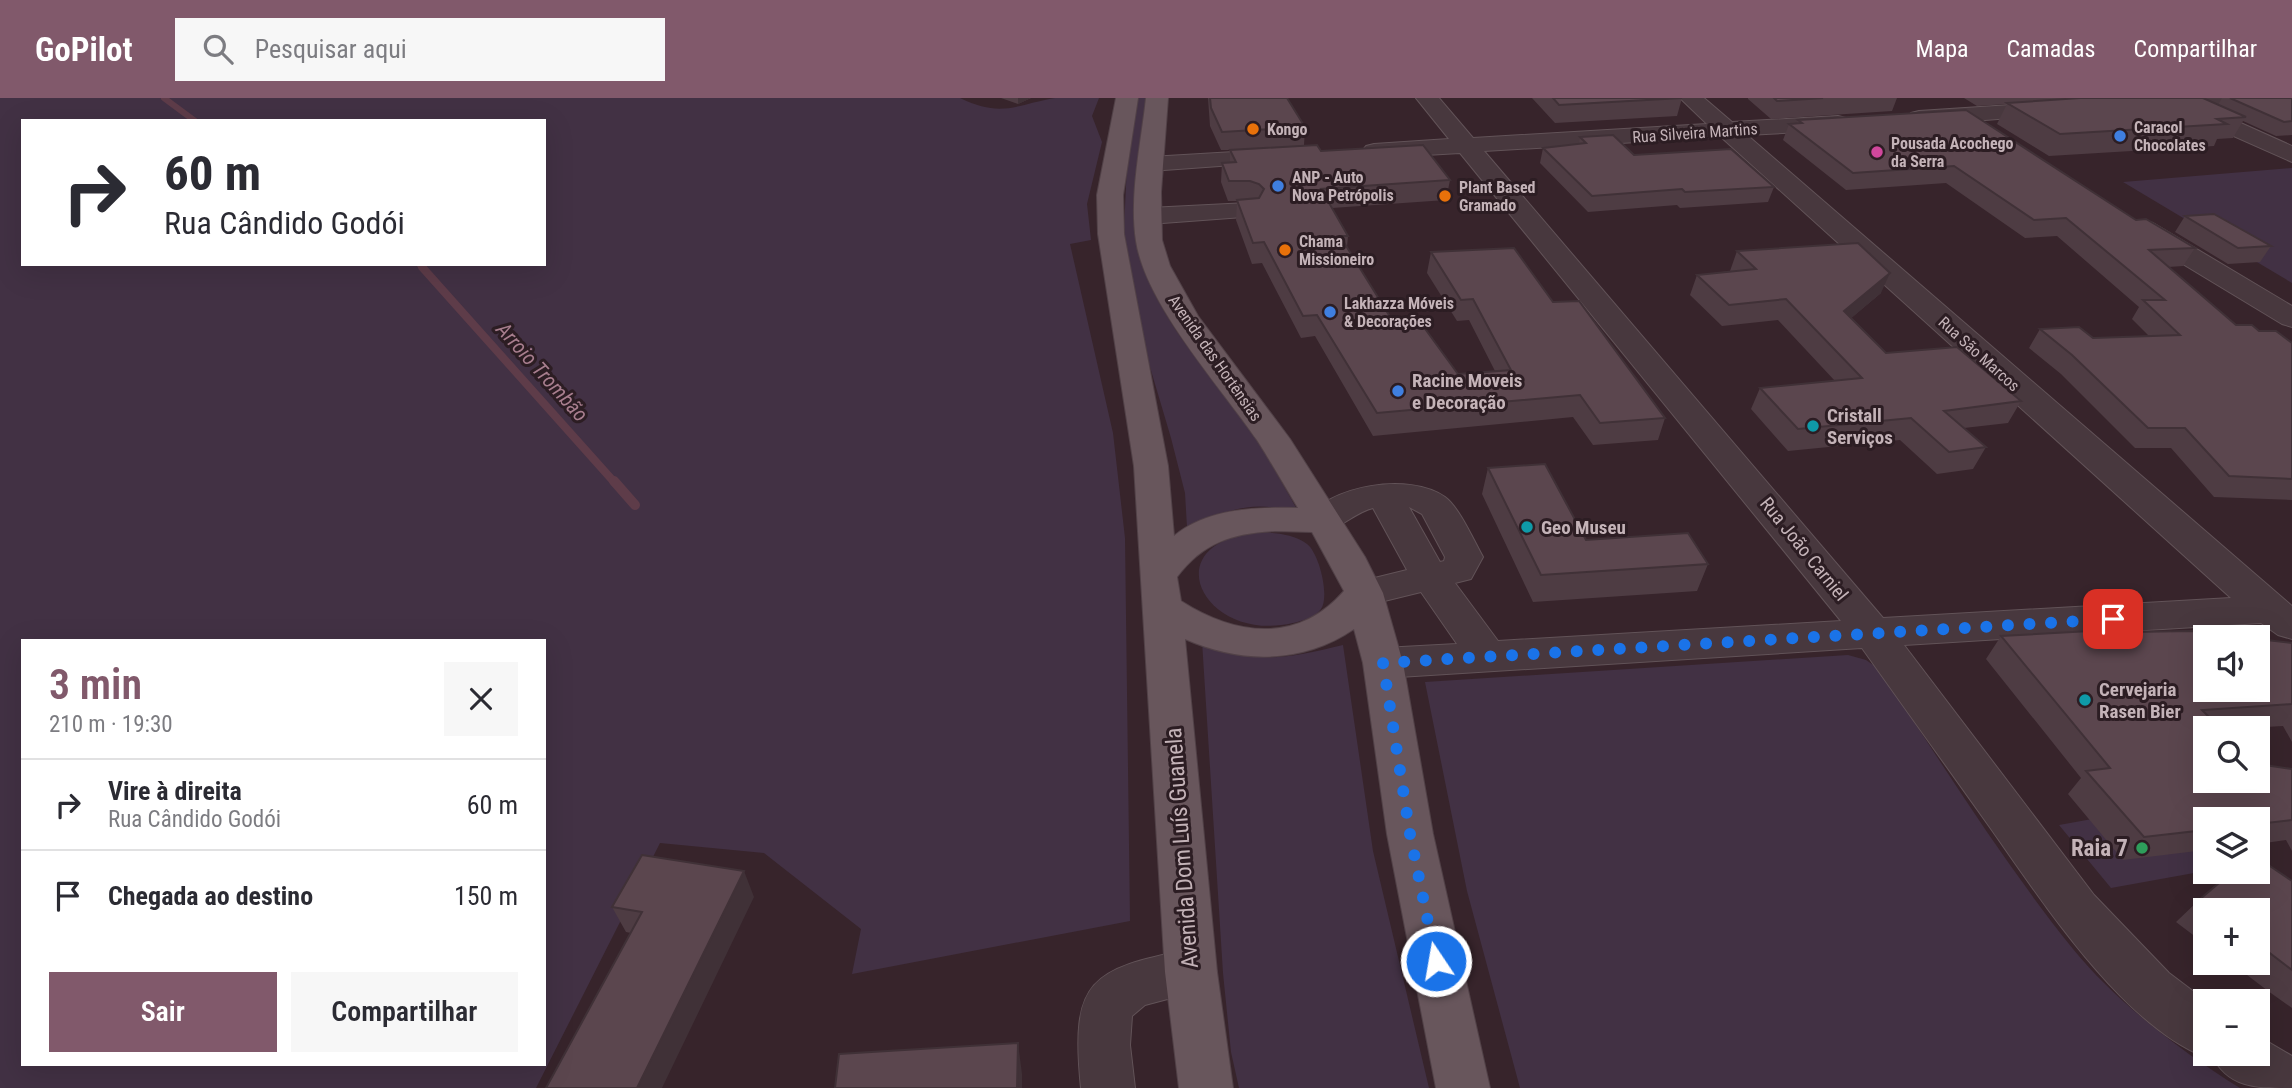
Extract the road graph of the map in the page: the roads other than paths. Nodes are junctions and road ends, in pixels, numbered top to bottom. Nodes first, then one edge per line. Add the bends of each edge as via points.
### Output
1 (1127, 98) edge
2 (1157, 98) edge
3 (1427, 98) edge
4 (1691, 98) edge
5 (1931, 98) edge
6 (2239, 98) edge
7 (2172, 100) edge
8 (2136, 104) edge
9 (2082, 108) edge
10 (1960, 115) junction
11 (1891, 120) edge
12 (1864, 122) edge
13 (1728, 131) junction
14 (1993, 136) edge
15 (1464, 146) junction
16 (1355, 152) edge
17 (1300, 155) edge
18 (2292, 155) edge
19 (1150, 164) junction
20 (1200, 187) junction
21 (1248, 211) edge
22 (1149, 216) junction
23 (2128, 220) edge
24 (2292, 318) edge
25 (1323, 521) junction
26 (1431, 578) junction
27 (1161, 592) junction
28 (1364, 593) junction
29 (2280, 617) edge
30 (1872, 632) junction
31 (1487, 656) junction
32 (1383, 663) junction
33 (1191, 972) junction
34 (2193, 1023) edge
35 (2258, 1066) edge
36 (2292, 1086) edge
37 (1108, 1088) edge
38 (1206, 1088) edge
39 (1463, 1088) edge

1 - 27 main road via 1110,195 1111,234 1151,466
2 - 19 main road, Avenida das Hortênsias
3 - 15 street, Rua João Carniel
4 - 13 street, Rua São Marcos
5 - 10 street
6 - 7 street
7 - 8 street
7 - 18 street
9 - 10 street
10 - 11 street
10 - 14 street
12 - 13 street, Rua Silveira Martins
13 - 15 street, Rua Silveira Martins
13 - 29 street, Rua São Marcos
15 - 16 street, Rua Silveira Martins
15 - 30 street, Rua João Carniel
17 - 20 street
19 - 20 street
19 - 22 main road, Avenida das Hortênsias
20 - 21 street
20 - 22 street
22 - 25 main road, Avenida das Hortênsias via 1149,240 1169,293 1273,439
23 - 24 street
25 - 26 street via 1356,501 1385,497
25 - 27 main road via 1262,518 1217,527 1180,546
25 - 28 main road, Avenida das Hortênsias
26 - 28 street
26 - 31 street
27 - 28 main road via 1182,622 1206,634 1232,641 1280,643 1315,635 1336,624
27 - 33 main road, Avenida Dom Luís Guanela
28 - 32 main road
29 - 30 street
30 - 31 street
30 - 34 street, Rua João Carniel via 2092,927 2151,990
31 - 32 street
32 - 39 main road via 1410,834
33 - 37 street via 1130,986 1111,1002 1103,1027
33 - 38 main road, Avenida Dom Luís Guanela
35 - 36 street

